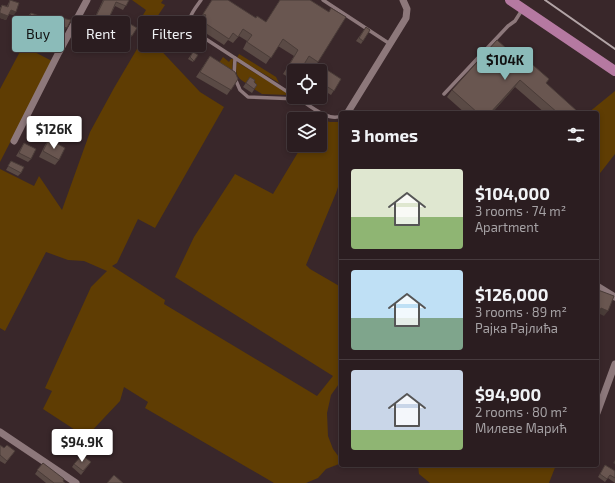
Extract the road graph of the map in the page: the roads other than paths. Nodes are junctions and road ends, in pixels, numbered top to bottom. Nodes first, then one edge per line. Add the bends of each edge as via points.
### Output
1 (87, 0) edge
2 (201, 0) edge
3 (323, 0) edge
4 (403, 0) edge
5 (510, 0) edge
6 (523, 9) junction
7 (390, 44) junction
8 (235, 58) junction
9 (615, 71) edge
10 (287, 91) edge
11 (444, 94) dead end
12 (287, 97) edge
13 (308, 104) edge
14 (347, 111) edge
15 (339, 116) edge
16 (14, 141) dead end
17 (599, 287) edge
18 (615, 296) edge
19 (615, 364) edge
20 (599, 408) edge
21 (0, 432) edge
22 (76, 483) edge

1 - 16 street
2 - 8 lane via 190,18 192,30
3 - 7 lane
4 - 7 street via 408,9 406,18
5 - 6 main road
6 - 9 main road
6 - 11 lane via 514,22
7 - 14 street
8 - 10 lane
8 - 12 lane via 234,76 240,90 248,97
13 - 15 lane via 330,117
17 - 18 street
19 - 20 street
21 - 22 street

